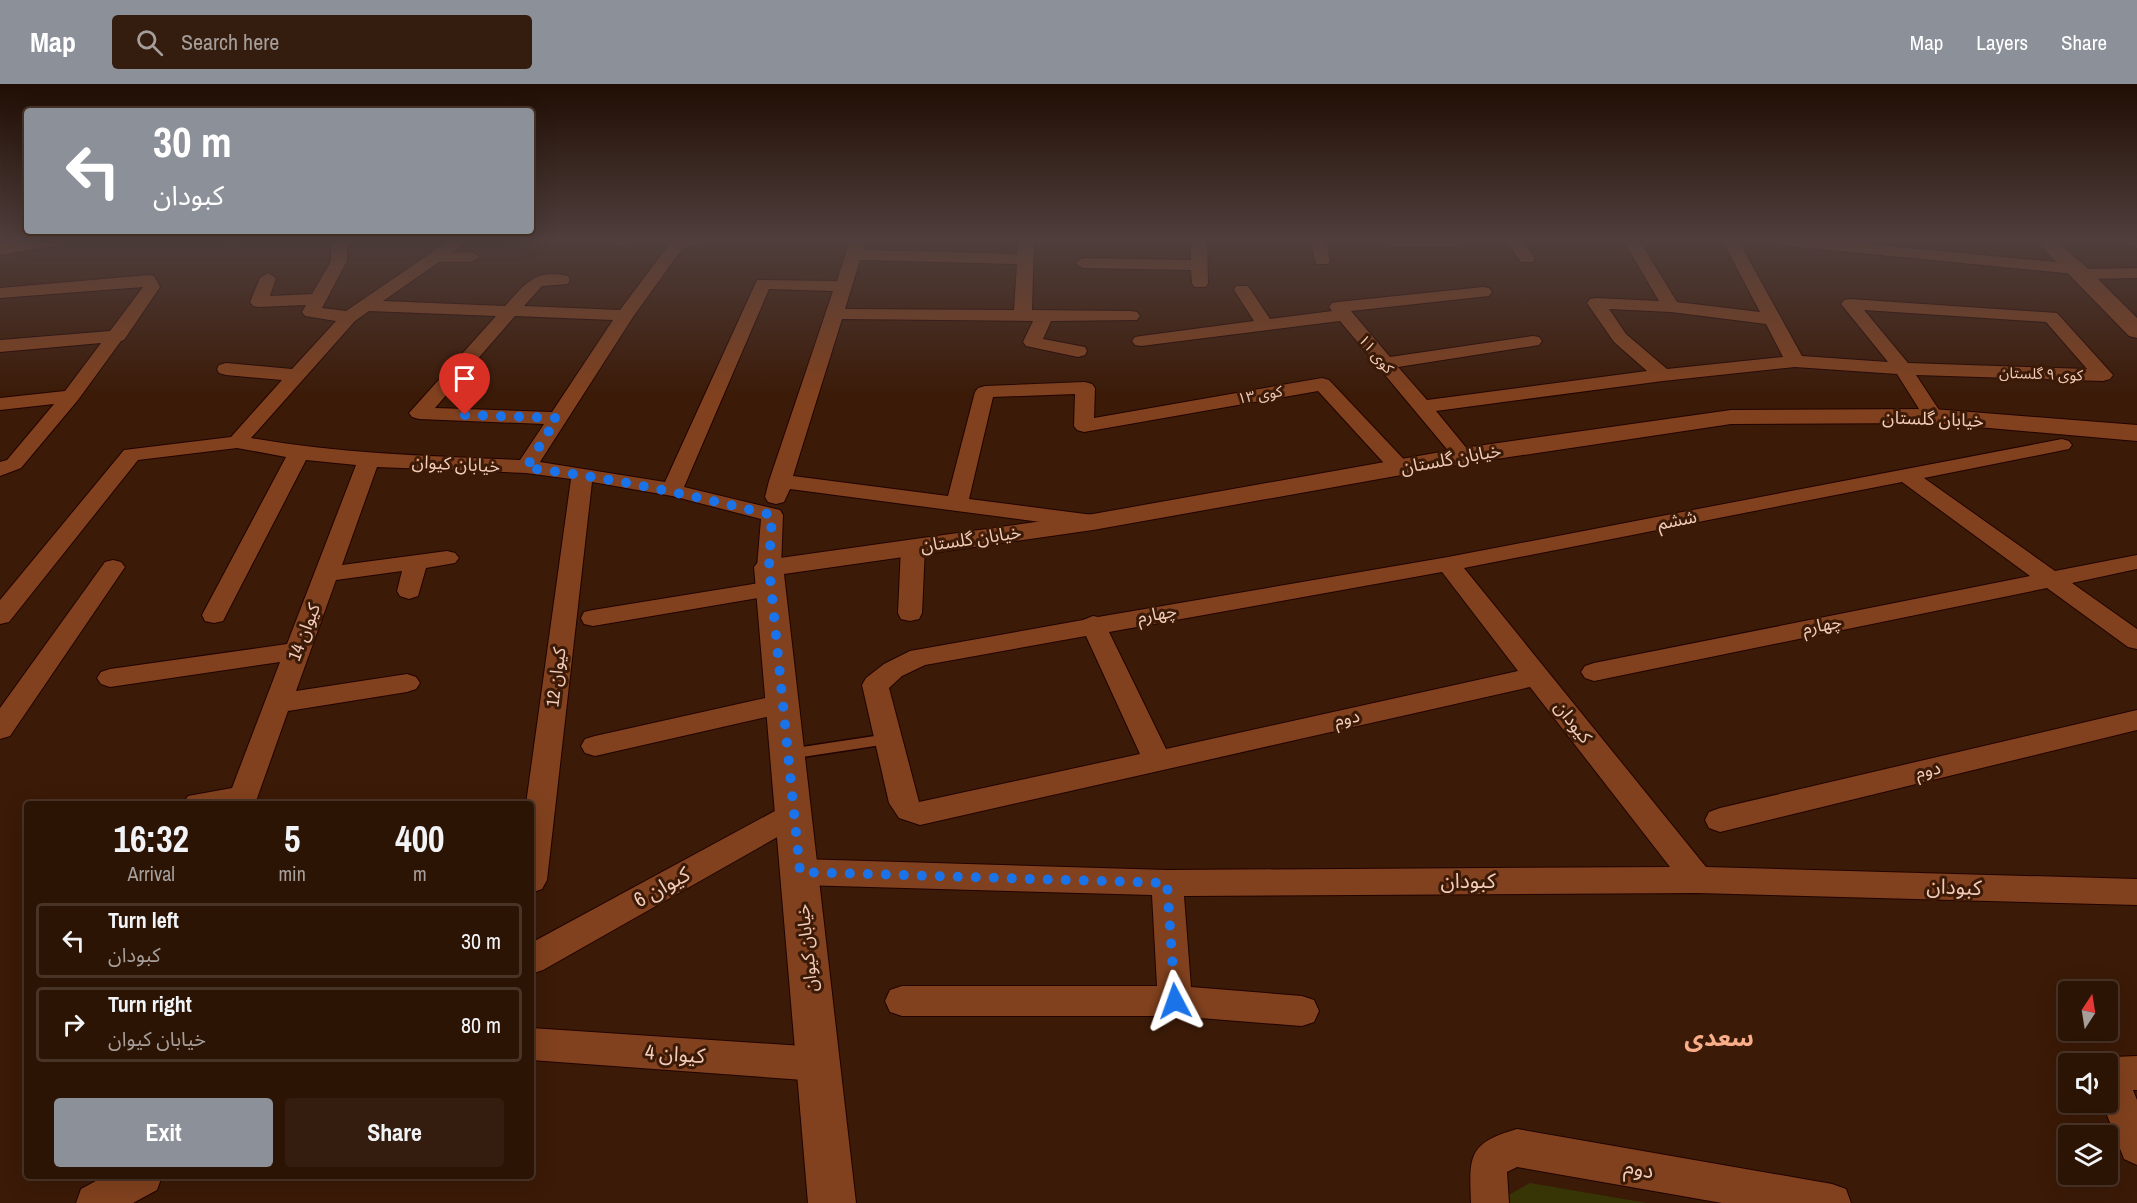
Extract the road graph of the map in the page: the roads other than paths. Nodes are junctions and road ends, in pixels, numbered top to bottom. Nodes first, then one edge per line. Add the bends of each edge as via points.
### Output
1 (148, 292) edge
2 (262, 292) edge
3 (321, 292) edge
4 (386, 292) edge
5 (527, 292) edge
6 (642, 292) edge
7 (759, 292) edge
8 (840, 292) edge
9 (1023, 292) edge
10 (1243, 292) edge
11 (1481, 292) edge
12 (1662, 292) edge
13 (1758, 292) edge
14 (2100, 292) edge
15 (432, 294) dead end
16 (317, 299) junction
17 (367, 306) junction
18 (1671, 307) junction
19 (417, 308) junction
20 (510, 311) junction
21 (834, 314) junction
22 (1023, 314) junction
23 (1045, 314) junction
24 (625, 315) junction
25 (1344, 315) junction
26 (1131, 316) dead end
27 (349, 317) junction
28 (1773, 319) junction
29 (1265, 325) junction
30 (2137, 331) edge
31 (118, 336) junction
32 (1141, 341) dead end
33 (1533, 341) dead end
34 (0, 346) edge
35 (1078, 351) dead end
36 (1795, 361) junction
37 (1384, 363) junction
38 (226, 369) dead end
39 (1903, 369) junction
40 (296, 375) junction
41 (1663, 375) junction
42 (71, 396) junction
43 (0, 404) edge
44 (1422, 408) junction
45 (1933, 416) junction
46 (557, 418) junction
47 (2137, 434) edge
48 (237, 442) junction
49 (2062, 445) dead end
50 (299, 453) junction
51 (1463, 456) junction
52 (369, 460) junction
53 (526, 468) junction
54 (1401, 468) junction
55 (0, 470) edge
56 (582, 474) junction
57 (1907, 476) junction
58 (780, 481) junction
59 (672, 490) junction
60 (957, 504) junction
61 (772, 515) junction
62 (1093, 522) junction
63 (913, 547) junction
64 (447, 558) dead end
65 (416, 562) junction
66 (2137, 562) edge
67 (1448, 564) junction
68 (113, 567) dead end
69 (326, 574) junction
70 (770, 578) junction
71 (2051, 579) junction
72 (409, 591) dead end
73 (910, 612) dead end
74 (214, 615) dead end
75 (0, 616) edge
76 (593, 618) dead end
77 (1093, 624) junction
78 (2137, 641) edge
79 (297, 651) junction
80 (1594, 672) dead end
81 (1537, 676) junction
82 (110, 678) dead end
83 (407, 684) dead end
84 (875, 685) joint
85 (278, 703) junction
86 (783, 704) junction
87 (2137, 720) edge
88 (0, 729) edge
89 (888, 739) junction
90 (595, 747) dead end
91 (788, 754) junction
92 (1157, 760) junction
93 (242, 800) edge
94 (794, 814) junction
95 (1720, 820) dead end
96 (534, 856) edge
97 (800, 872) junction
98 (1698, 880) junction
99 (1167, 883) junction
100 (2137, 892) edge
101 (534, 958) edge
102 (902, 1001) dead end
103 (1175, 1001) junction
104 (1302, 1011) dead end
105 (534, 1044) edge
106 (818, 1064) junction
107 (2126, 1074) edge
108 (2137, 1146) edge
109 (100, 1179) edge
110 (137, 1179) edge
111 (93, 1203) edge
112 (832, 1203) edge
113 (1490, 1203) edge
114 (1832, 1203) edge

1 - 31 street
2 - 16 street via 257,306
3 - 16 street
4 - 17 street
5 - 20 street
6 - 24 street
7 - 59 street
8 - 21 street
9 - 22 street
10 - 29 street
11 - 25 street, کوی ۱۱ via 1338,307
12 - 18 street
13 - 28 street
14 - 30 street
15 - 19 street
16 - 27 street via 311,312
17 - 19 street
17 - 27 street
18 - 28 street
18 - 41 street via 1596,303 1620,338
19 - 20 street
20 - 24 street
20 - 46 street via 419,413
21 - 22 street
21 - 58 street
22 - 23 street
23 - 26 street
23 - 35 street via 1032,342
24 - 46 street
25 - 29 street
25 - 37 street, کوی ۱۱
27 - 40 street
28 - 36 street
29 - 32 street
31 - 34 street
31 - 42 street
33 - 37 street
36 - 39 street, کوی ۹ گلستان
36 - 41 street, کوی ۹ گلستان
37 - 44 street, کوی ۱۱
38 - 40 street
39 - 39 street, کوی ۹ گلستان via 1939,370 2103,375 2051,317 1850,304
39 - 45 street, کوی ۹ گلستان
40 - 48 street
41 - 44 street, کوی ۹ گلستان
42 - 43 street
42 - 55 street via 14,464
44 - 51 street, کوی ۱۱
45 - 47 street, خیابان گلستان
45 - 51 street, خیابان گلستان via 1731,417
46 - 53 street
48 - 50 street, خیابان کیوان
48 - 75 street, خیابان کیوان via 131,454
49 - 57 street, ششم
50 - 52 street, خیابان کیوان
50 - 74 street
51 - 54 street, خیابان گلستان
52 - 53 street, خیابان کیوان
52 - 69 street, کیوان 14
53 - 56 street, خیابان کیوان
54 - 60 street, کوی ۱۳ via 1322,384 1084,426 1085,388 986,392
54 - 62 street, خیابان گلستان
56 - 59 street, خیابان کیوان
56 - 96 street, کیوان 12
57 - 67 street, ششم
57 - 71 street
58 - 60 street
58 - 61 street
59 - 61 street, خیابان کیوان
60 - 62 street
61 - 70 street, خیابان کیوان
62 - 63 street, خیابان گلستان
63 - 70 street, خیابان گلستان
63 - 73 street
64 - 65 street
65 - 69 street
65 - 72 street
66 - 71 street, چهارم
67 - 77 street, چهارم
67 - 81 street, کیودان
68 - 88 street
69 - 79 street, کیوان 14
70 - 76 street
70 - 86 street, خیابان کیوان
71 - 78 street
71 - 80 street, چهارم
77 - 84 street, چهارم via 919,657 892,670
77 - 92 street
79 - 82 street
79 - 85 street, کیوان 14
81 - 92 street, دوم
81 - 98 street, کیودان
83 - 85 street
84 - 89 street, دوم
85 - 93 street, کیوان 14
86 - 90 street
86 - 91 street, خیابان کیوان
87 - 95 street, دوم
89 - 91 lane
89 - 92 street, دوم via 904,803 920,814
91 - 94 street, خیابان کیوان
94 - 97 street, خیابان کیوان
94 - 101 street, کیوان 6
97 - 99 street, کبودان
97 - 106 street, خیابان کیوان
98 - 99 street, کبودان
98 - 100 street, کبودان
99 - 103 street
102 - 103 street
103 - 104 street
105 - 106 street, کیوان 4
106 - 112 street, خیابان کیوان
107 - 108 street via 2115,1090
109 - 111 street
110 - 111 street
113 - 114 street, دوم via 1488,1166 1498,1153 1517,1148

